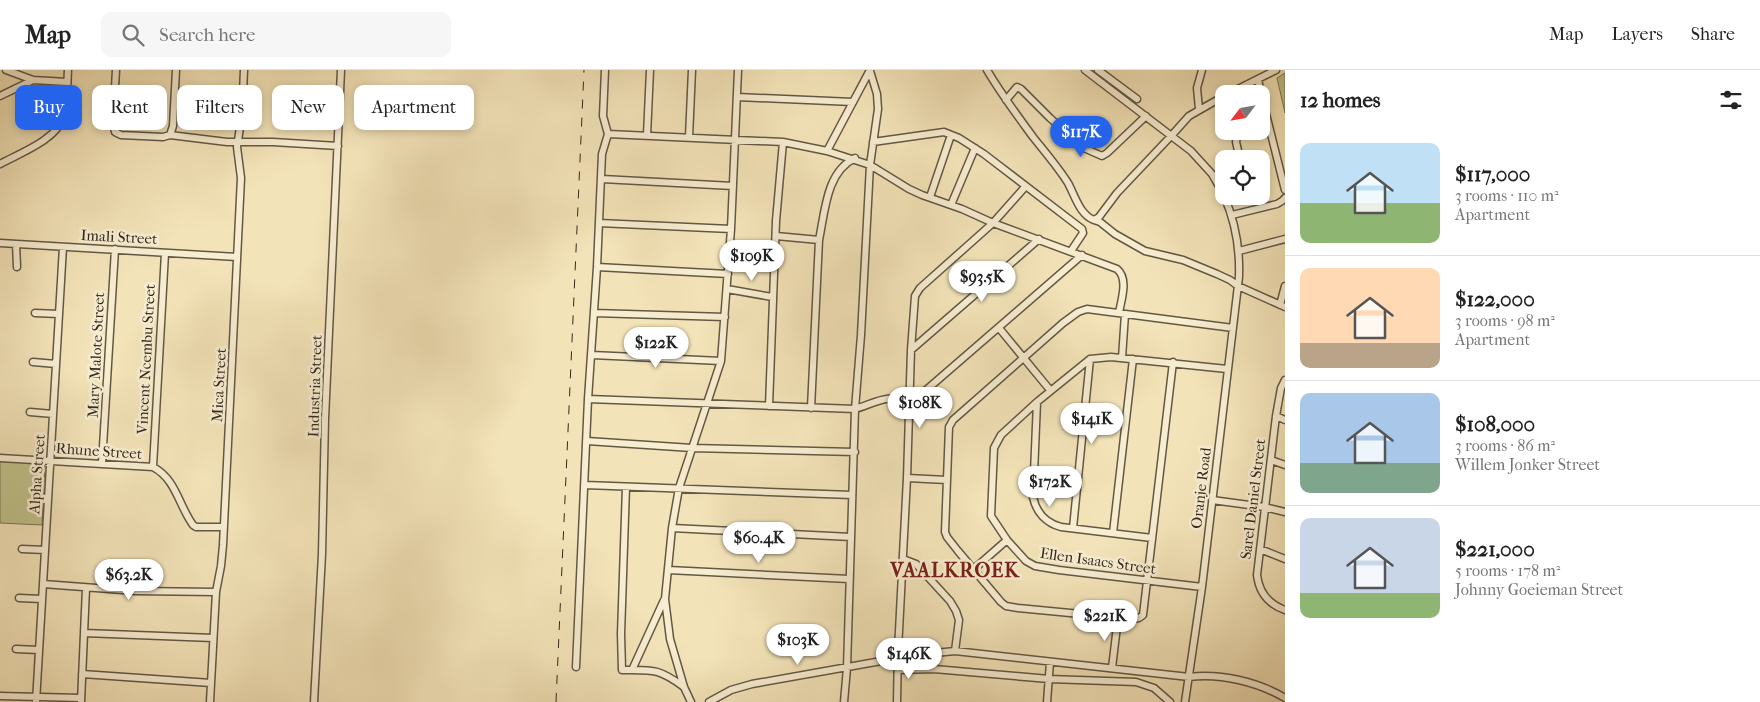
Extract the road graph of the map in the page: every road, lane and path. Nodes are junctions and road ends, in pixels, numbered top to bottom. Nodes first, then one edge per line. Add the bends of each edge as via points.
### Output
1 (6, 70) edge
2 (68, 70) edge
3 (116, 70) edge
4 (176, 70) edge
5 (244, 70) edge
6 (341, 70) edge
7 (605, 70) edge
8 (650, 70) edge
9 (692, 70) edge
10 (738, 70) edge
11 (870, 70) edge
12 (987, 70) edge
13 (1085, 70) edge
14 (1098, 70) edge
15 (1202, 70) edge
16 (1276, 70) edge
17 (33, 80) junction
18 (1258, 80) junction
19 (67, 82) junction
20 (1247, 85) edge
21 (1259, 85) edge
22 (2, 93) edge
23 (737, 97) junction
24 (1137, 99) dead end
25 (1006, 100) junction
26 (1215, 100) edge
27 (853, 102) junction
28 (1199, 108) junction
29 (1146, 116) junction
30 (608, 134) junction
31 (170, 135) junction
32 (647, 135) junction
33 (951, 135) junction
34 (1172, 135) junction
35 (689, 137) junction
36 (1270, 137) edge
37 (735, 140) junction
38 (237, 142) junction
39 (783, 142) junction
40 (873, 142) junction
41 (338, 146) junction
42 (975, 148) junction
43 (827, 151) junction
44 (855, 158) junction
45 (0, 164) edge
46 (870, 165) junction
47 (1215, 178) edge
48 (602, 179) junction
49 (733, 186) junction
50 (1025, 187) junction
51 (1285, 190) edge
52 (930, 197) junction
53 (1285, 198) edge
54 (951, 205) junction
55 (1228, 205) edge
56 (1232, 215) junction
57 (1094, 220) junction
58 (600, 223) junction
59 (993, 223) junction
60 (731, 229) junction
61 (776, 236) junction
62 (1039, 239) junction
63 (1285, 239) edge
64 (819, 240) junction
65 (0, 243) edge
66 (16, 244) junction
67 (63, 247) junction
68 (115, 249) junction
69 (1071, 251) junction
70 (1239, 251) junction
71 (165, 252) junction
72 (1082, 255) junction
73 (238, 257) junction
74 (17, 267) dead end
75 (597, 267) junction
76 (728, 274) junction
77 (1238, 286) junction
78 (1285, 286) edge
79 (727, 289) junction
80 (772, 297) junction
81 (1283, 306) edge
82 (35, 313) dead end
83 (59, 314) junction
84 (594, 314) junction
85 (1122, 314) junction
86 (725, 317) junction
87 (999, 328) junction
88 (1233, 328) junction
89 (911, 350) junction
90 (592, 355) junction
91 (1024, 357) junction
92 (1122, 358) junction
93 (1090, 359) junction
94 (1133, 359) junction
95 (721, 361) junction
96 (32, 362) dead end
97 (1173, 362) junction
98 (56, 364) junction
99 (1227, 369) junction
100 (1284, 378) edge
101 (1050, 390) junction
102 (588, 399) junction
103 (1037, 402) junction
104 (706, 404) junction
105 (910, 404) junction
106 (769, 406) junction
107 (811, 408) junction
108 (855, 409) junction
109 (30, 412) dead end
110 (53, 414) junction
111 (1276, 416) junction
112 (1285, 420) edge
113 (587, 441) junction
114 (692, 448) junction
115 (855, 452) junction
116 (0, 458) edge
117 (1271, 460) junction
118 (50, 461) junction
119 (102, 463) junction
120 (1285, 465) edge
121 (153, 467) junction
122 (907, 478) junction
123 (947, 480) junction
124 (585, 485) junction
125 (626, 487) junction
126 (679, 488) junction
127 (852, 495) junction
128 (1212, 500) junction
129 (1264, 507) junction
130 (1285, 512) edge
131 (224, 527) junction
132 (672, 528) junction
133 (1073, 528) junction
134 (1114, 533) junction
135 (851, 536) junction
136 (1152, 538) junction
137 (1007, 540) junction
138 (22, 549) dead end
139 (1260, 549) junction
140 (45, 550) junction
141 (903, 559) junction
142 (1285, 559) edge
143 (974, 569) junction
144 (668, 570) junction
145 (849, 579) junction
146 (1148, 581) junction
147 (43, 584) junction
148 (1202, 587) junction
149 (86, 588) junction
150 (216, 592) junction
151 (19, 598) dead end
152 (42, 599) junction
153 (665, 599) junction
154 (1285, 610) edge
155 (1118, 618) junction
156 (84, 633) junction
157 (213, 638) junction
158 (16, 649) dead end
159 (39, 650) junction
160 (955, 651) junction
161 (898, 659) junction
162 (1050, 662) junction
163 (576, 667) dead end
164 (847, 668) junction
165 (1112, 668) junction
166 (632, 670) junction
167 (899, 670) junction
168 (82, 674) junction
169 (1190, 677) junction
170 (1049, 679) junction
171 (211, 683) junction
172 (684, 687) junction
173 (0, 696) edge
174 (1285, 698) edge
175 (36, 699) edge
176 (81, 700) edge
177 (210, 702) edge
178 (314, 702) edge
179 (691, 702) edge
180 (709, 702) edge
181 (844, 702) edge
182 (897, 702) edge
183 (1047, 702) edge
184 (1170, 702) edge
185 (1185, 702) edge

1 - 17 street
2 - 19 street
3 - 31 street via 115,132 121,135
4 - 31 street via 174,126
5 - 38 street, Mica Street
6 - 41 street, Industria Street
7 - 30 street via 603,116
8 - 32 street
9 - 35 street
10 - 23 street
11 - 27 street
11 - 40 street via 878,109
12 - 25 street
13 - 29 street, Oranje Road
14 - 24 street
15 - 28 street via 1197,88
16 - 18 street
17 - 19 street
17 - 22 street
18 - 20 street
18 - 21 street
19 - 45 street via 64,117 55,132
23 - 27 street
23 - 37 street
25 - 29 street via 1017,87 1021,89 1084,148 1102,156
25 - 57 street via 1056,165 1080,206
26 - 28 street
27 - 43 street
28 - 34 street
29 - 34 street, Oranje Road
30 - 32 street
30 - 48 street via 602,154
31 - 38 street
32 - 35 street
33 - 40 street via 944,132
33 - 42 street
33 - 52 street
34 - 47 street, Oranje Road
34 - 57 street
35 - 37 street
36 - 51 street
37 - 39 street
37 - 49 street
38 - 41 street
38 - 73 street, Mica Street via 241,178
39 - 43 street
39 - 61 street
40 - 46 street
41 - 178 street, Industria Street
42 - 50 street
42 - 54 street
43 - 44 street
44 - 46 street
44 - 64 street via 840,168 832,182
46 - 52 street via 909,189
46 - 108 street
48 - 49 street
48 - 58 street
49 - 60 street
50 - 59 street
50 - 69 street via 1082,230
52 - 54 street
53 - 56 street via 1276,204
54 - 59 street
55 - 56 street, Oranje Road
56 - 70 street, Oranje Road
57 - 77 street via 1145,251 1183,260
58 - 60 street
58 - 75 street
59 - 62 street
59 - 89 street via 916,293
60 - 76 street
61 - 64 street
61 - 80 street
62 - 69 street
62 - 89 street
63 - 70 street
64 - 107 street
65 - 66 street, Imali Street
66 - 67 street, Imali Street
66 - 74 street
67 - 68 street, Imali Street
67 - 83 street, Alpha Street
68 - 71 street, Imali Street
68 - 119 street, Mary Malote Street
69 - 72 street
70 - 77 street, Oranje Road
71 - 73 street, Imali Street
71 - 121 street, Vincent Ncembu Street
72 - 85 street via 1120,271 1124,281
72 - 87 street
73 - 131 street, Mica Street
75 - 76 street
75 - 84 street
76 - 79 street
77 - 81 street
77 - 88 street, Oranje Road
78 - 81 street
79 - 80 street
79 - 86 street
80 - 106 street
82 - 83 street
83 - 98 street, Alpha Street
84 - 86 street
84 - 90 street
85 - 88 street
85 - 91 street via 1087,309 1078,312
85 - 92 street
86 - 95 street
87 - 91 street
87 - 105 street
88 - 99 street, Oranje Road
89 - 105 street
90 - 95 street
90 - 102 street
91 - 101 street
91 - 123 street via 951,422
92 - 93 street
92 - 94 street
93 - 101 street, Ellen Isaacs Street
93 - 133 street
94 - 97 street
94 - 134 street
95 - 104 street
96 - 98 street
97 - 99 street
97 - 136 street
98 - 110 street, Alpha Street
99 - 128 street, Oranje Road
100 - 111 street, Sarel Daniel Street
101 - 103 street, Ellen Isaacs Street
102 - 104 street
102 - 113 street
103 - 133 street via 1034,502 1049,523
103 - 137 street, Ellen Isaacs Street via 1001,435 994,448 991,514
104 - 106 street
104 - 114 street
105 - 108 street via 894,397
105 - 122 street
106 - 107 street
107 - 108 street
108 - 115 street
109 - 110 street
110 - 118 street, Alpha Street
111 - 112 street
111 - 117 street, Sarel Daniel Street
113 - 114 street
113 - 124 street
114 - 115 street
114 - 126 street
115 - 127 street
116 - 118 street, Rhune Street
117 - 120 street
117 - 129 street, Sarel Daniel Street
118 - 119 street, Rhune Street
118 - 140 street, Alpha Street
119 - 121 street, Rhune Street
121 - 131 street, Rhune Street via 174,487 193,525
122 - 123 street
122 - 141 street
123 - 143 street via 945,532
124 - 125 street
124 - 163 street
125 - 126 street
125 - 166 street via 621,652 622,670
126 - 127 street
126 - 132 street
127 - 135 street
128 - 129 street
128 - 148 street, Oranje Road
129 - 130 street
129 - 139 street, Sarel Daniel Street
131 - 150 street, Mica Street via 222,566
132 - 135 street
132 - 144 street
133 - 134 street
134 - 136 street
135 - 145 street
136 - 146 street
137 - 143 street
137 - 146 street, Ellen Isaacs Street via 1035,566
138 - 140 street
139 - 142 street
139 - 154 street, Sarel Daniel Street via 1259,585 1270,602
140 - 147 street, Alpha Street
141 - 160 street via 916,564 950,600 959,620
141 - 161 street
143 - 155 street via 1001,602 1011,607
144 - 145 street
144 - 153 street
145 - 164 street
146 - 148 street, Ellen Isaacs Street
146 - 155 street via 1143,615 1136,619
147 - 149 street
147 - 152 street, Alpha Street
148 - 169 street, Oranje Road
149 - 150 street
149 - 156 street
150 - 157 street, Mica Street
151 - 152 street
152 - 159 street, Alpha Street
153 - 166 street
153 - 172 street via 670,639
155 - 165 street
156 - 157 street
156 - 168 street
157 - 171 street, Mica Street
158 - 159 street
159 - 175 street, Alpha Street
160 - 161 street
160 - 162 street
161 - 164 street
161 - 167 street
162 - 165 street
162 - 170 street
164 - 180 street via 741,687
164 - 181 street
165 - 169 street
166 - 172 street via 666,674
167 - 170 street via 934,669
167 - 182 street
168 - 171 street
168 - 176 street
169 - 174 street via 1202,675 1254,683
169 - 185 street, Oranje Road
170 - 183 street
170 - 184 street via 1136,682 1154,688
171 - 177 street, Mica Street
172 - 179 street
173 - 175 street
175 - 176 street

